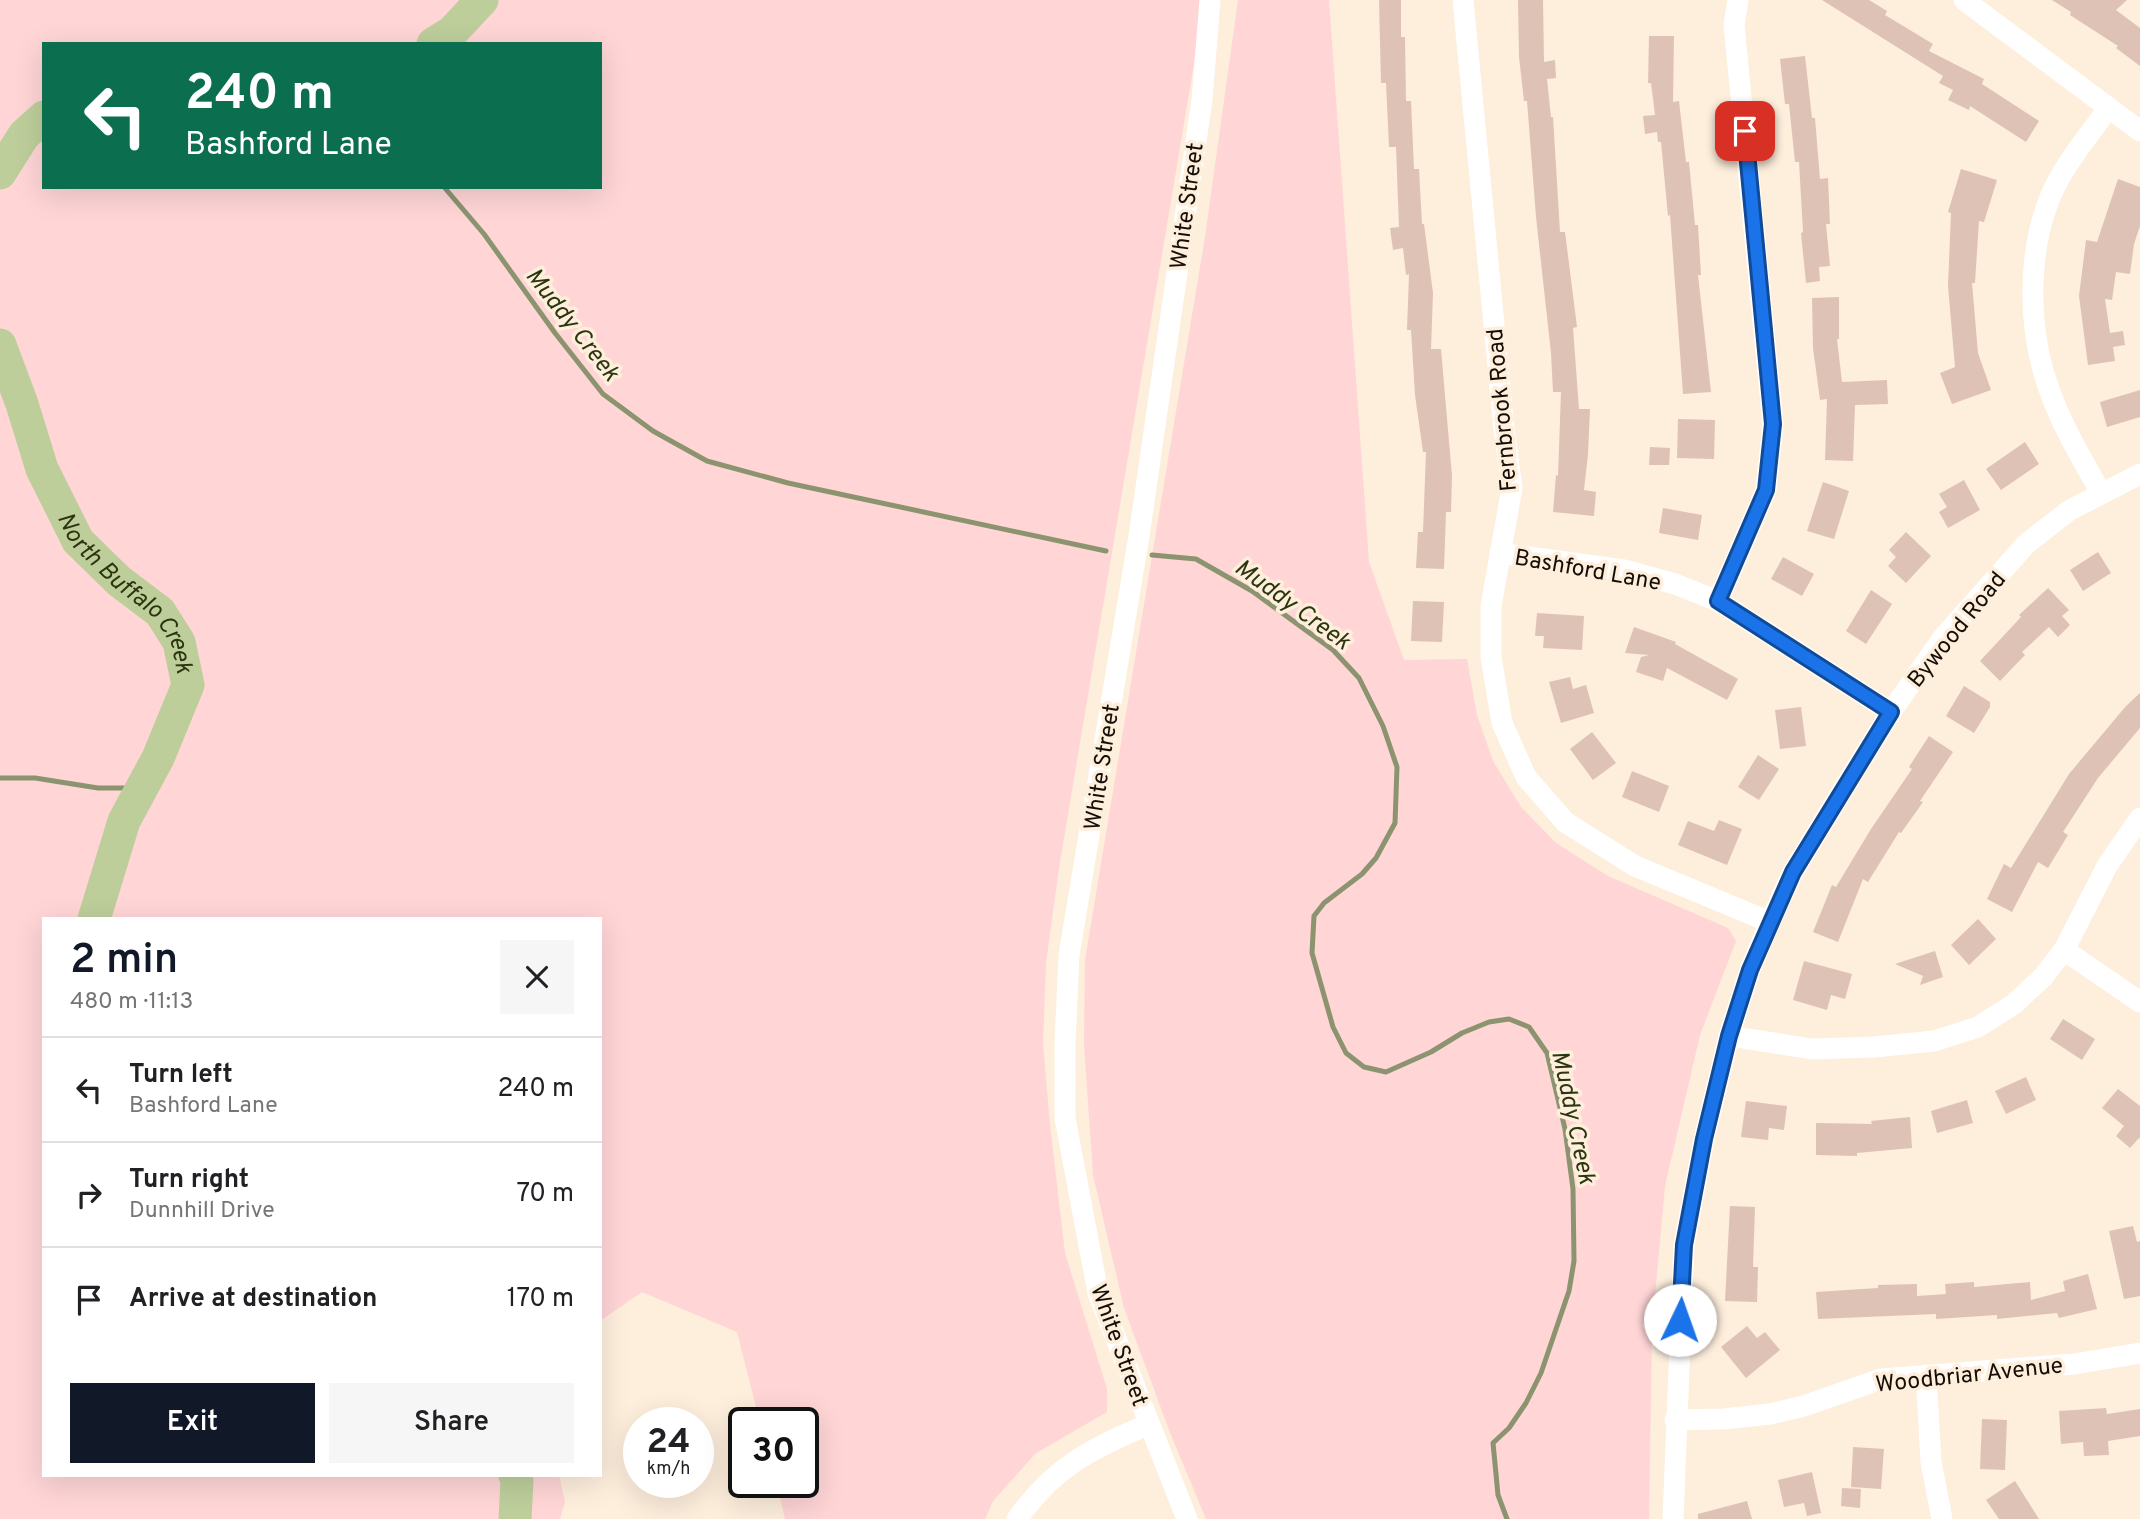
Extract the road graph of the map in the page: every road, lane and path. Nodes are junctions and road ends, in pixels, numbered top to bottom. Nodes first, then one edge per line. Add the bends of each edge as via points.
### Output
1 (1210, 0) edge
2 (1463, 0) edge
3 (1738, 0) edge
4 (1964, 0) edge
5 (2109, 107) junction
6 (2140, 131) edge
7 (2140, 474) edge
8 (2101, 493) junction
9 (1500, 553) junction
10 (1718, 601) junction
11 (1891, 712) junction
12 (2140, 818) edge
13 (1770, 922) junction
14 (2064, 950) junction
15 (2140, 1002) edge
16 (1729, 1036) junction
17 (2140, 1353) edge
18 (1926, 1375) junction
19 (1675, 1420) junction
20 (1149, 1424) junction
21 (1017, 1519) edge
22 (1187, 1519) edge
23 (1673, 1519) edge
24 (1942, 1519) edge

1 - 20 street, White Street via 1202,100 1141,523 1069,955 1065,1043 1065,1118 1098,1293
2 - 9 street, Fernbrook Road via 1512,488
3 - 10 street via 1734,25 1773,424 1766,490
4 - 5 street
5 - 6 street
5 - 8 street via 2060,177 2041,222 2034,269 2033,319 2048,387 2067,433
7 - 8 street, Bywood Road
8 - 11 street, Bywood Road via 2026,544 1942,639
9 - 10 street, Bashford Lane via 1624,570
9 - 13 street, Fernbrook Road via 1491,606 1491,657 1502,723 1526,777 1564,822 1635,866
10 - 11 street, Bashford Lane
11 - 13 street, Bywood Road via 1793,872
12 - 14 street via 2107,866
13 - 16 street, Bywood Road
14 - 15 street
14 - 16 street via 2014,1004 1978,1027 1934,1041 1812,1049
16 - 19 street, Bywood Road via 1684,1245
17 - 18 street, Woodbriar Avenue via 2074,1364
18 - 19 street, Woodbriar Avenue via 1881,1379 1770,1414
18 - 24 street via 1931,1462
19 - 23 street, Bywood Road
20 - 21 street via 1076,1459 1054,1476
20 - 22 street, White Street

